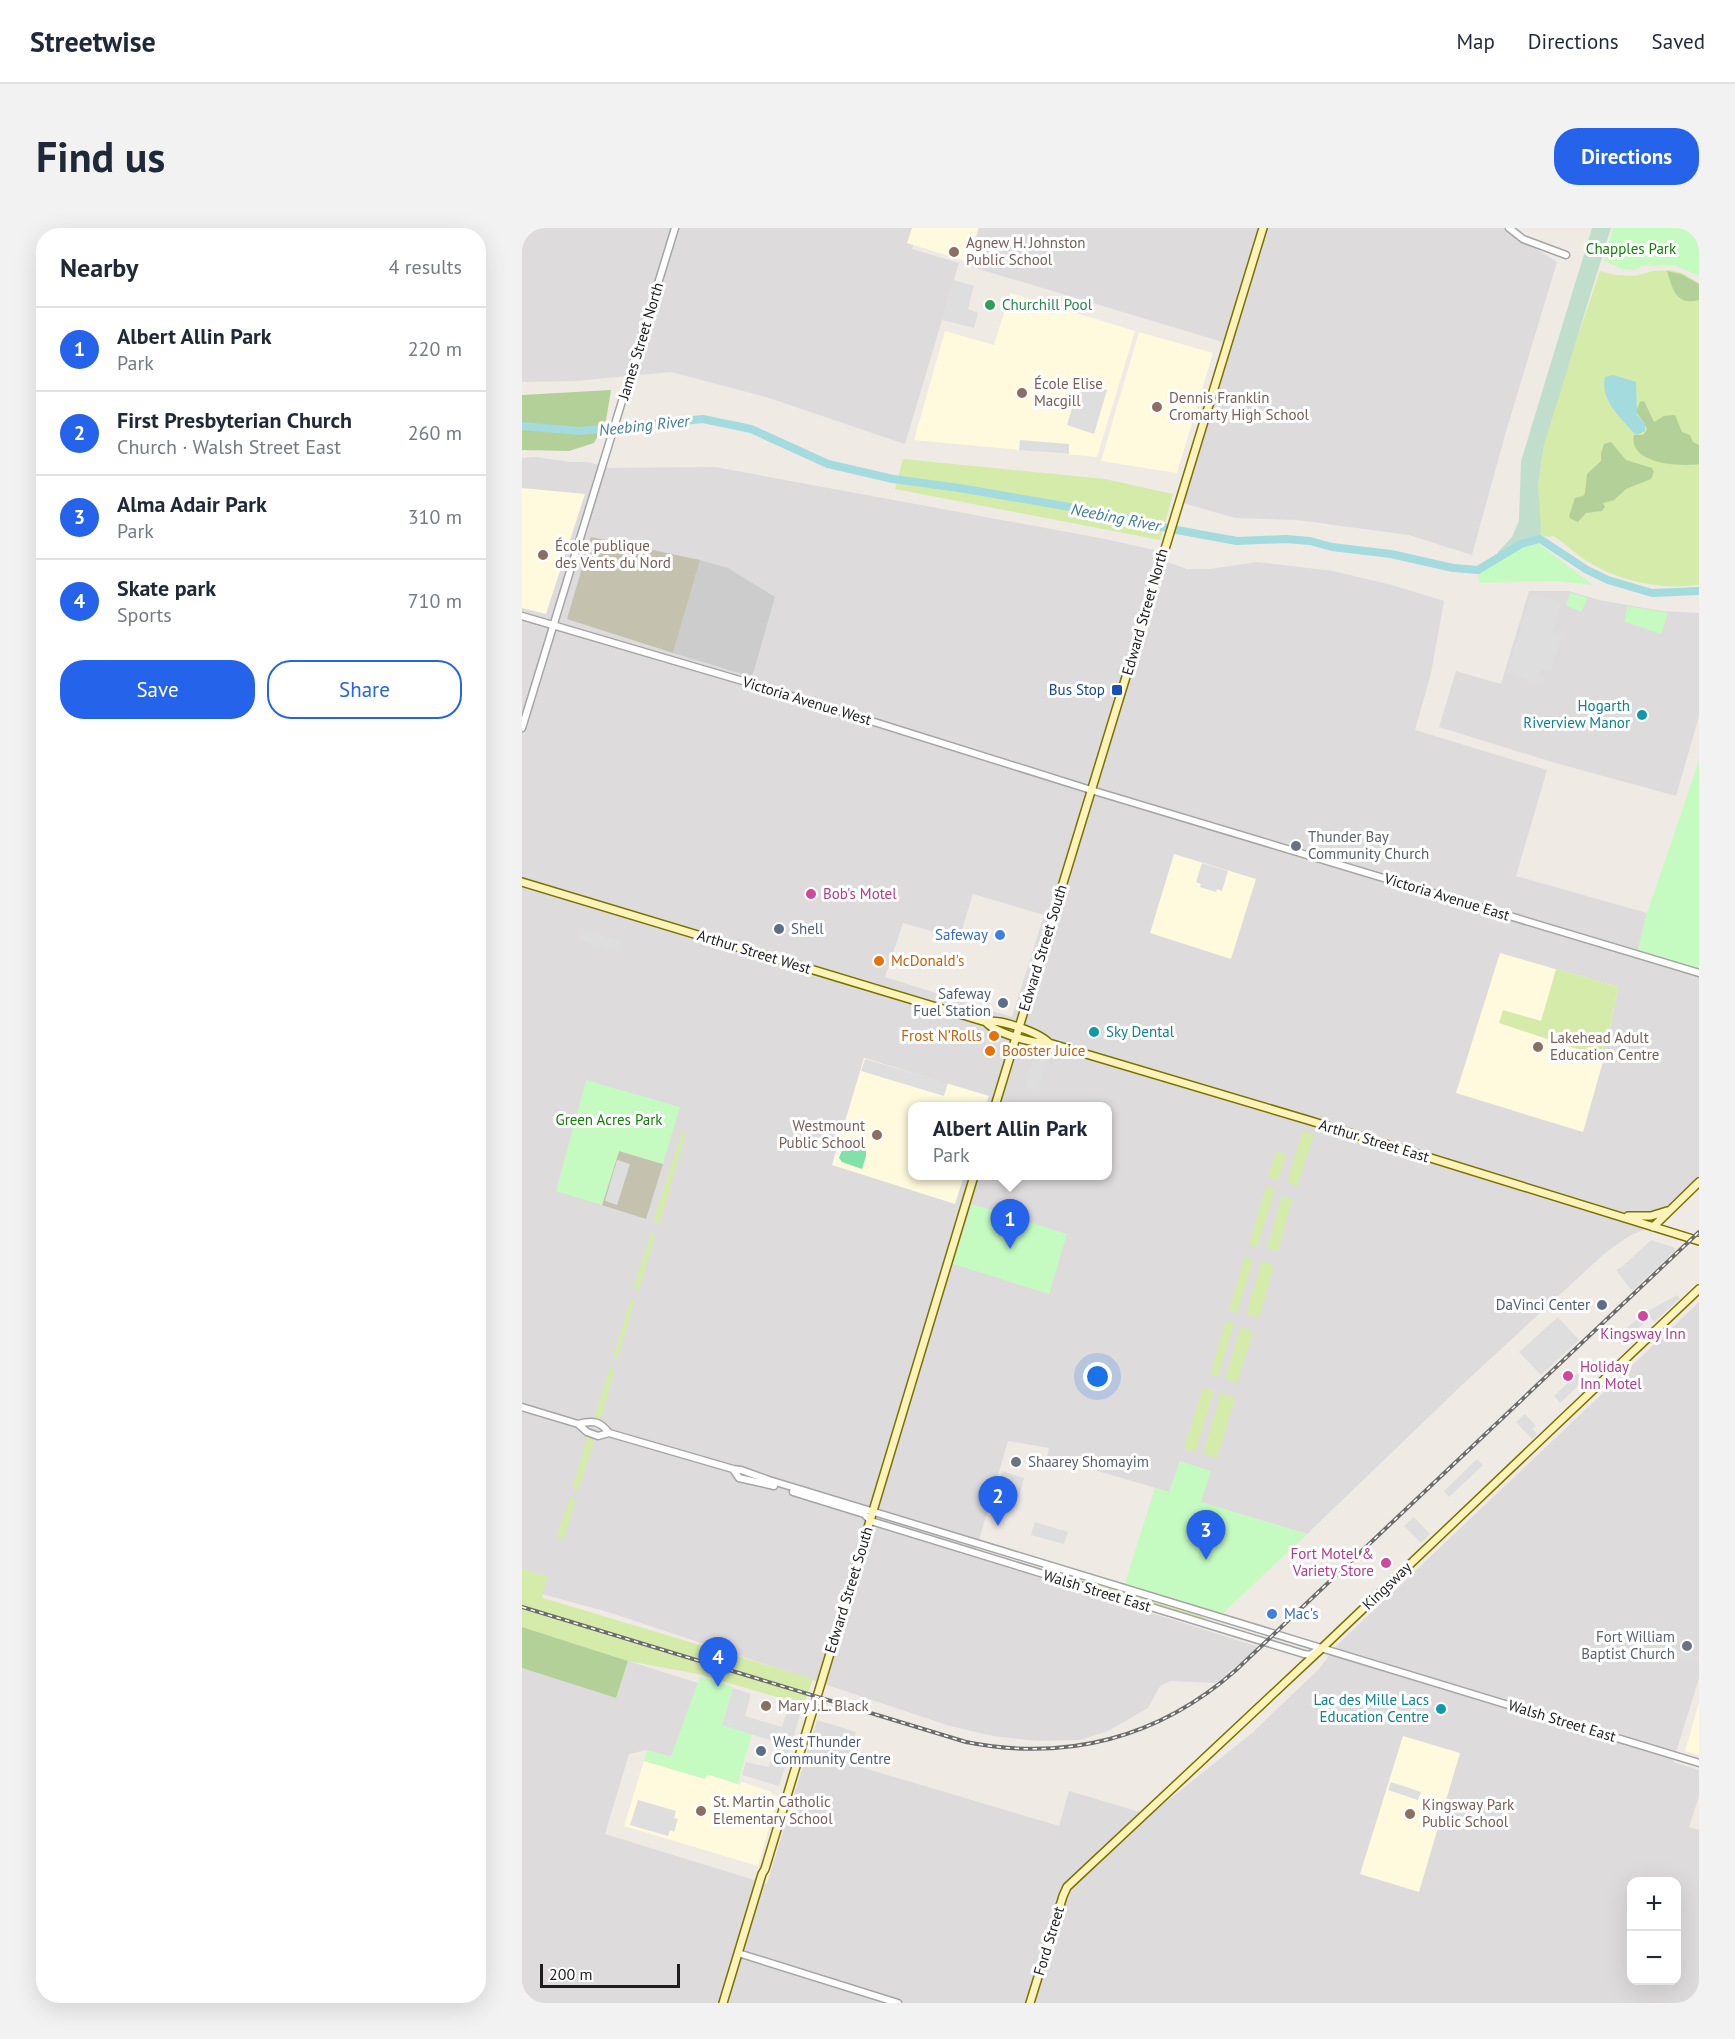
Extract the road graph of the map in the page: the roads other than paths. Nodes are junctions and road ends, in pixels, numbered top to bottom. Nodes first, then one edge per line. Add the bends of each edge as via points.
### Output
1 (675, 228) edge
2 (1263, 228) edge
3 (1509, 228) edge
4 (1566, 255) dead end
5 (522, 616) edge
6 (554, 625) junction
7 (522, 728) edge
8 (1091, 790) junction
9 (522, 882) edge
10 (1699, 973) edge
11 (1017, 1032) junction
12 (996, 1102) edge
13 (973, 1180) edge
14 (1699, 1182) edge
15 (1670, 1210) junction
16 (1616, 1215) junction
17 (1653, 1227) junction
18 (1699, 1241) edge
19 (1698, 1291) edge
20 (522, 1407) edge
21 (578, 1424) junction
22 (609, 1433) junction
23 (732, 1469) junction
24 (873, 1512) junction
25 (871, 1521) junction
26 (1322, 1648) junction
27 (1699, 1763) edge
28 (1074, 1881) joint
29 (738, 1953) junction
30 (723, 2003) edge
31 (898, 2003) edge
32 (1029, 2003) edge

1 - 6 street, James Street North
2 - 8 main road, Edward Street North
3 - 4 street via 1523,239
5 - 6 street, Victoria Avenue West
6 - 7 street, James Street North
6 - 8 street, Victoria Avenue West
8 - 10 street, Victoria Avenue East
8 - 11 main road, Edward Street South
9 - 11 main road, Arthur Street West via 986,1022 991,1028
11 - 12 main road, Edward Street South
11 - 16 main road, Arthur Street East via 1041,1043
13 - 24 main road, Edward Street South
14 - 15 main road
15 - 16 main road via 1651,1216
15 - 17 main road
16 - 17 main road, Arthur Street East
17 - 18 main road, Arthur Street East
19 - 26 main road, Kingsway
20 - 21 street
21 - 22 street via 598,1436
21 - 22 street via 591,1420 602,1424
22 - 23 street
23 - 24 street, Walsh Street East
23 - 25 street, Walsh Street East via 739,1478 864,1514
24 - 25 main road, Edward Street South
24 - 26 street, Walsh Street East
25 - 26 street, Walsh Street East via 1304,1654
25 - 29 main road, Edward Street South
26 - 27 street, Walsh Street East
26 - 28 main road, Kingsway
28 - 32 main road, Ford Street via 1063,1896
29 - 30 main road, Edward Street South
29 - 31 street

